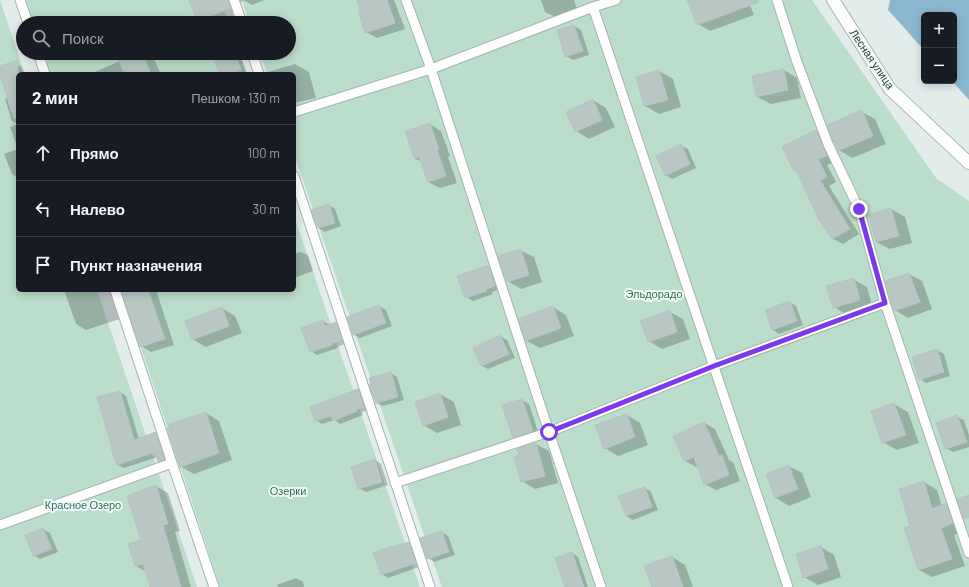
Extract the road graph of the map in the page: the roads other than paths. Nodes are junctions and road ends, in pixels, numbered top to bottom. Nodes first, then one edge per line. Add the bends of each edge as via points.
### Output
1 (20, 0) edge
2 (234, 0) edge
3 (406, 0) edge
4 (616, 0) edge
5 (777, 0) edge
6 (832, 0) edge
7 (593, 7) junction
8 (26, 16) edge
9 (240, 16) edge
10 (40, 60) edge
11 (255, 60) edge
12 (431, 69) junction
13 (44, 72) edge
14 (259, 72) edge
15 (296, 111) edge
16 (969, 163) edge
17 (296, 182) edge
18 (116, 292) edge
19 (885, 303) junction
20 (714, 366) junction
21 (549, 432) junction
22 (172, 463) junction
23 (395, 483) junction
24 (0, 524) edge
25 (969, 553) edge
26 (214, 587) edge
27 (430, 587) edge
28 (601, 587) edge
29 (788, 587) edge

1 - 8 lane
2 - 9 lane
3 - 12 lane
4 - 7 lane
5 - 19 lane via 828,144 859,209
6 - 16 street, Лесная улица via 890,89
7 - 12 lane
7 - 20 lane
10 - 13 lane
11 - 14 lane
12 - 15 lane
12 - 21 lane
17 - 23 lane
18 - 22 lane
19 - 20 lane
19 - 25 lane
20 - 21 lane
20 - 29 lane
21 - 23 lane
21 - 28 lane
22 - 24 lane
22 - 26 lane
23 - 27 lane

